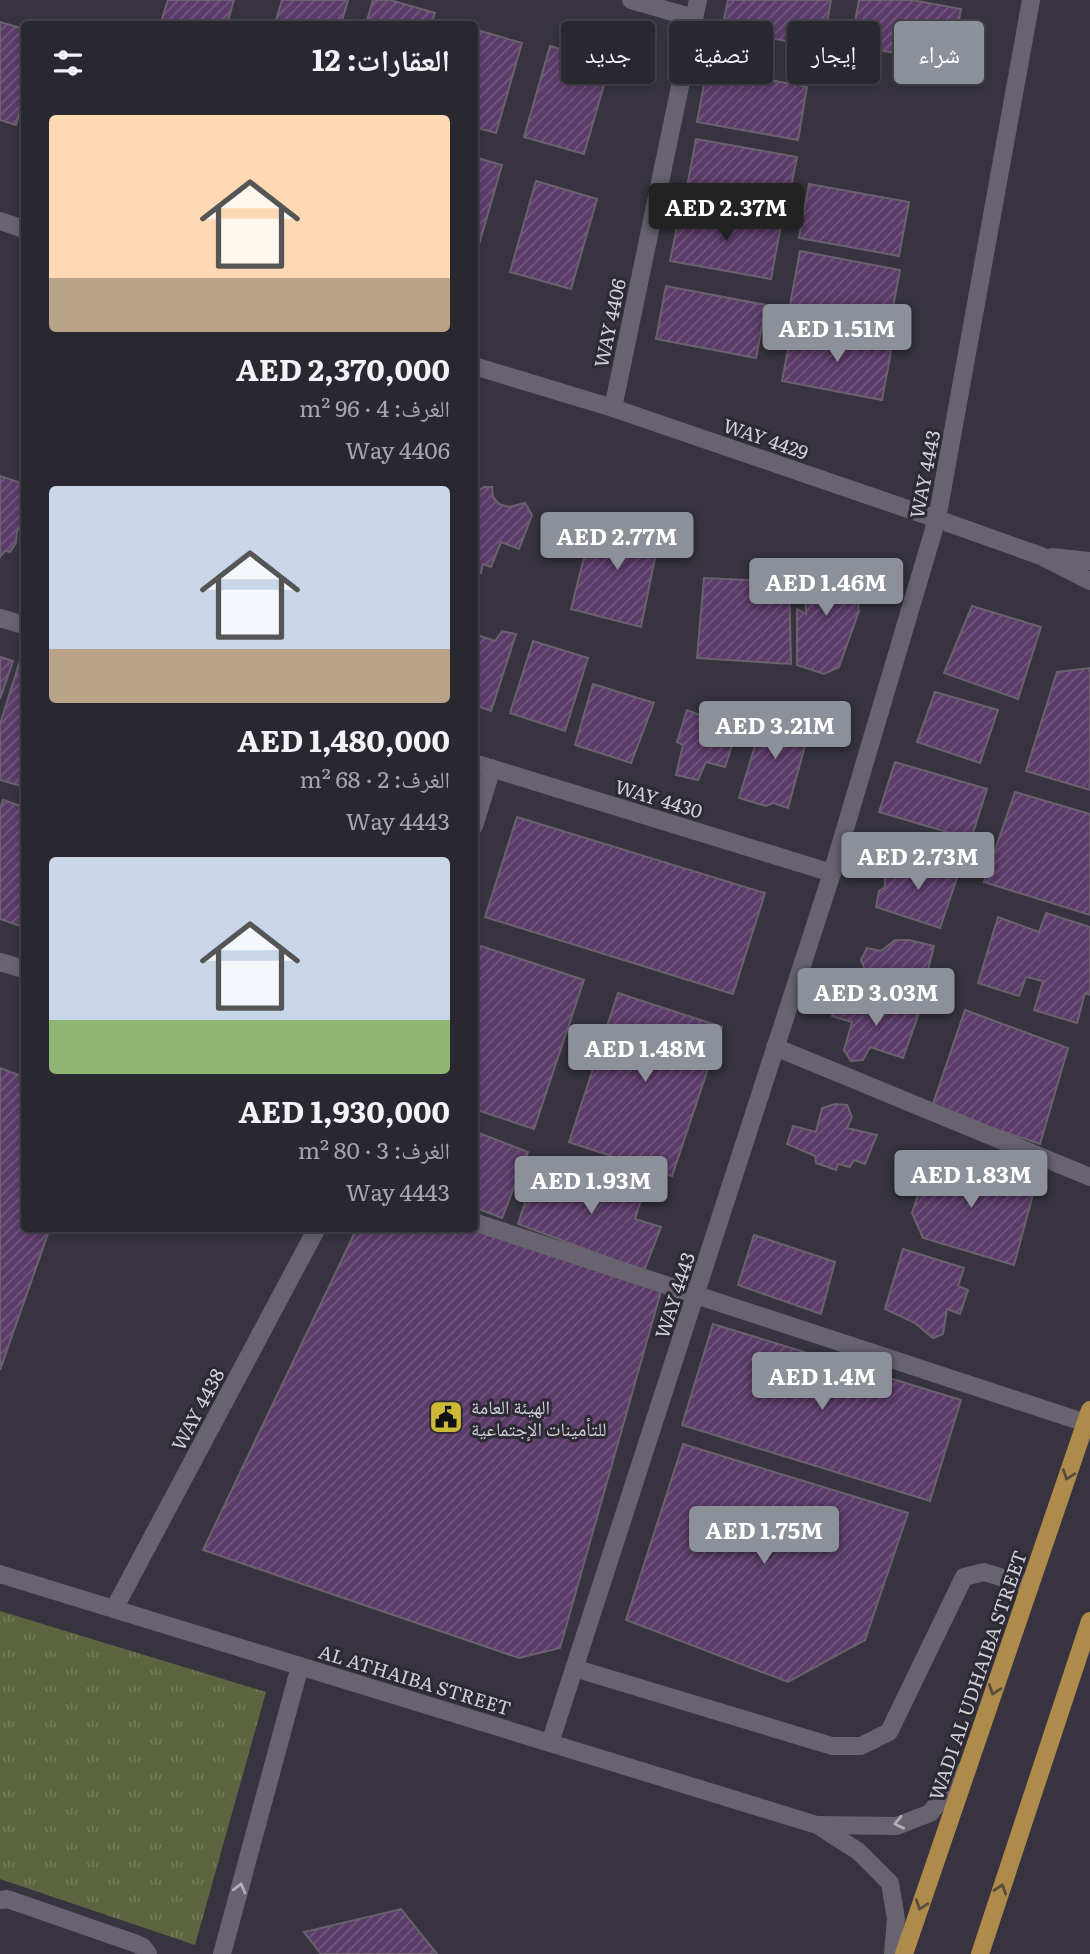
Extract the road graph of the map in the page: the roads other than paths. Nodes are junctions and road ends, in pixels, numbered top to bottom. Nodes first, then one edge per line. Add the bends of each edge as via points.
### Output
1 (631, 0) edge
2 (1031, 0) edge
3 (696, 9) edge
4 (0, 221) edge
5 (21, 228) edge
6 (478, 367) edge
7 (613, 408) junction
8 (937, 519) junction
9 (1041, 556) junction
10 (1090, 561) edge
11 (1090, 581) edge
12 (0, 618) edge
13 (21, 624) edge
14 (478, 764) edge
15 (492, 768) junction
16 (478, 813) edge
17 (832, 873) junction
18 (0, 962) edge
19 (21, 968) edge
20 (775, 1047) junction
21 (1090, 1177) edge
22 (478, 1223) edge
23 (315, 1232) edge
24 (696, 1295) junction
25 (1088, 1416) edge
26 (0, 1574) edge
27 (1030, 1586) junction
28 (114, 1609) junction
29 (1090, 1621) edge
30 (1085, 1651) edge
31 (300, 1666) junction
32 (574, 1668) junction
33 (550, 1743) junction
34 (968, 1767) junction
35 (817, 1825) junction
36 (0, 1900) edge
37 (148, 1954) edge
38 (222, 1954) edge
39 (893, 1954) edge
40 (904, 1954) edge
41 (980, 1954) edge

1 - 3 street
2 - 8 street, WAY 4443
3 - 7 street, WAY 4406
4 - 5 street
6 - 7 street, WAY 4429
7 - 8 street, WAY 4429
8 - 9 street, WAY 4429
8 - 17 street, WAY 4443
9 - 10 street, WAY 4429
9 - 11 street, WAY 4429
12 - 13 street
14 - 15 street, WAY 4430
15 - 16 street
15 - 17 street, WAY 4430
17 - 20 street, WAY 4443
18 - 19 street
20 - 21 street
20 - 24 street, WAY 4443
22 - 24 street
23 - 28 street, WAY 4438
24 - 25 street
24 - 32 street, WAY 4443
25 -> 27 main road, WADI AL UDHAIBA STREET
26 - 28 street, AL ATHAIBA STREET
27 - 32 street via 984,1572 964,1577 888,1732 861,1746 832,1746
27 -> 34 main road, WADI AL UDHAIBA STREET
28 - 31 street, AL ATHAIBA STREET
29 - 30 main road
41 -> 30 main road
31 - 33 street, AL ATHAIBA STREET
38 -> 31 street
32 - 33 street, WAY 4443
33 - 35 street, AL ATHAIBA STREET
34 -> 35 street, AL ATHAIBA STREET via 930,1813 897,1826
34 -> 40 main road, WADI AL UDHAIBA STREET
35 - 39 street, AL ATHAIBA STREET via 858,1851 890,1883
36 - 37 street via 137,1944

